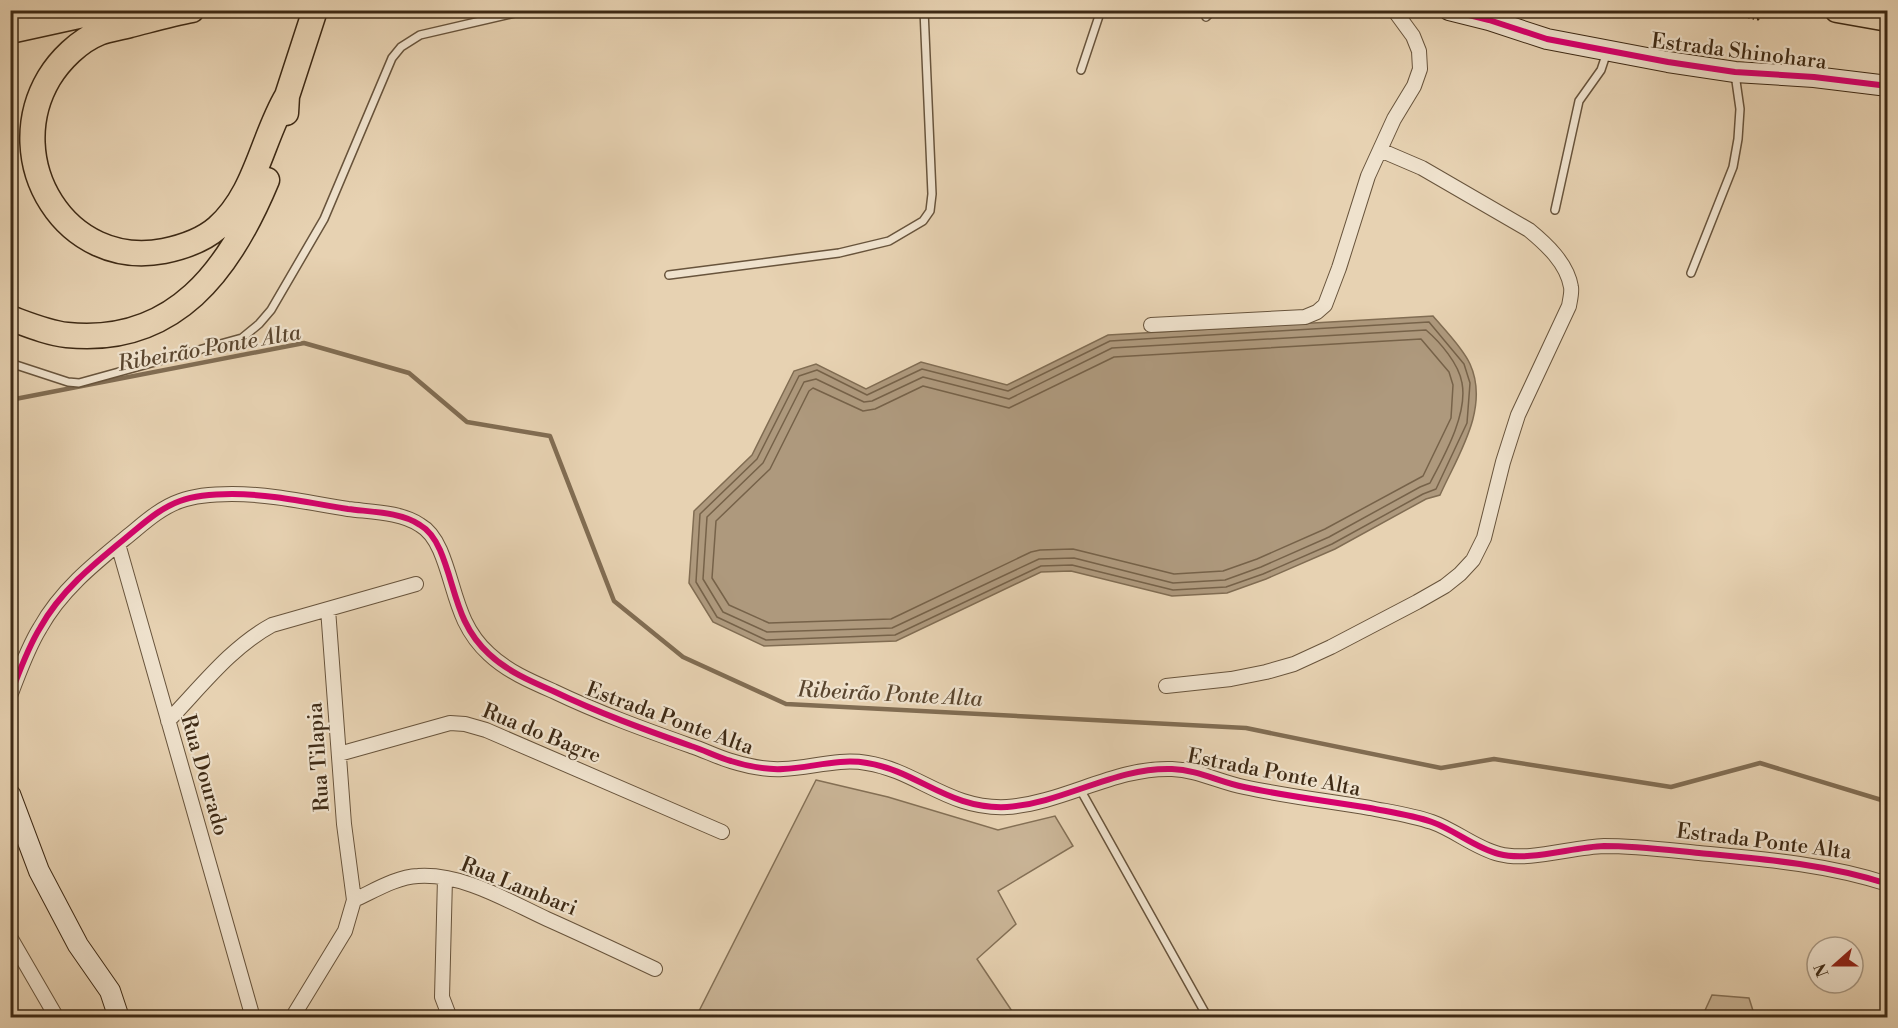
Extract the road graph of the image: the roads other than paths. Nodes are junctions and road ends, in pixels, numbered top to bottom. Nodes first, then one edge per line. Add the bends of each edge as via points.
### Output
1 (106, 10) edge
2 (192, 10) edge
3 (315, 10) edge
4 (528, 10) edge
5 (924, 10) edge
6 (1101, 10) edge
7 (1213, 10) edge
8 (1394, 10) edge
9 (1449, 10) edge
10 (1837, 10) edge
11 (1206, 17) dead end
12 (1887, 19) edge
13 (10, 31) edge
14 (1607, 50) junction
15 (1081, 70) dead end
16 (1735, 72) junction
17 (290, 86) junction
18 (1887, 86) edge
19 (1380, 150) junction
20 (1555, 210) dead end
21 (1691, 273) dead end
22 (669, 275) dead end
23 (10, 318) edge
24 (1151, 325) dead end
25 (10, 363) edge
26 (118, 544) junction
27 (416, 584) dead end
28 (328, 609) junction
29 (1166, 686) dead end
30 (10, 696) edge
31 (168, 721) junction
32 (339, 754) junction
33 (1080, 789) junction
34 (10, 794) edge
35 (722, 832) dead end
36 (446, 878) junction
37 (1887, 884) edge
38 (354, 900) junction
39 (10, 937) edge
40 (655, 969) dead end
41 (57, 1017) edge
42 (119, 1017) edge
43 (253, 1017) edge
44 (292, 1017) edge
45 (450, 1017) edge
46 (1208, 1017) edge

1 - 13 highway
2 - 17 highway via 99,33 64,58 41,90 30,130 36,174 53,206 83,236 99,245 153,253 205,236 237,205
3 - 17 highway
4 - 25 lane via 420,35 401,47 392,58 324,219 271,310 242,338 79,383
5 - 22 lane via 932,194 930,211 923,221 889,241 839,253
6 - 15 lane
7 - 11 lane
8 - 19 street via 1413,36 1420,69
9 - 14 street, Estrada Shinohara via 1547,39
10 - 12 highway
14 - 16 street, Estrada Shinohara
14 - 20 lane via 1601,70 1579,101
16 - 18 street, Estrada Shinohara
16 - 21 lane via 1740,109 1733,167
17 - 23 highway via 278,154 242,235 216,272 182,305 142,328 93,336 41,330
19 - 24 street via 1325,305 1317,312 1305,316
19 - 29 street via 1422,168 1529,230 1557,258 1571,287 1569,306 1518,415 1484,538 1473,560 1445,586 1331,647 1266,672
26 - 30 street via 63,594 40,627
26 - 31 street, Rua Dourado
26 - 33 street, Estrada Ponte Alta via 158,512 203,495 236,494 402,517 432,536 466,625 482,648 522,677 590,709 732,762 778,770 838,761 862,762 883,766 951,798 980,806 1029,804
27 - 28 street
28 - 31 street via 272,626 251,637
28 - 32 street, Rua Tilapia
31 - 43 street, Rua Dourado
32 - 35 street, Rua do Bagre via 433,726 465,724
32 - 38 street, Rua Tilapia
33 - 37 street, Estrada Ponte Alta via 1154,770 1192,770 1240,786 1436,823 1503,856 1600,846 1629,847 1812,865
33 - 46 lane
34 - 42 street via 39,871 78,945 110,991
36 - 38 street, Rua Lambari via 418,876
36 - 40 street, Rua Lambari via 506,900
36 - 45 street via 442,997
38 - 44 street via 345,931
39 - 41 street

